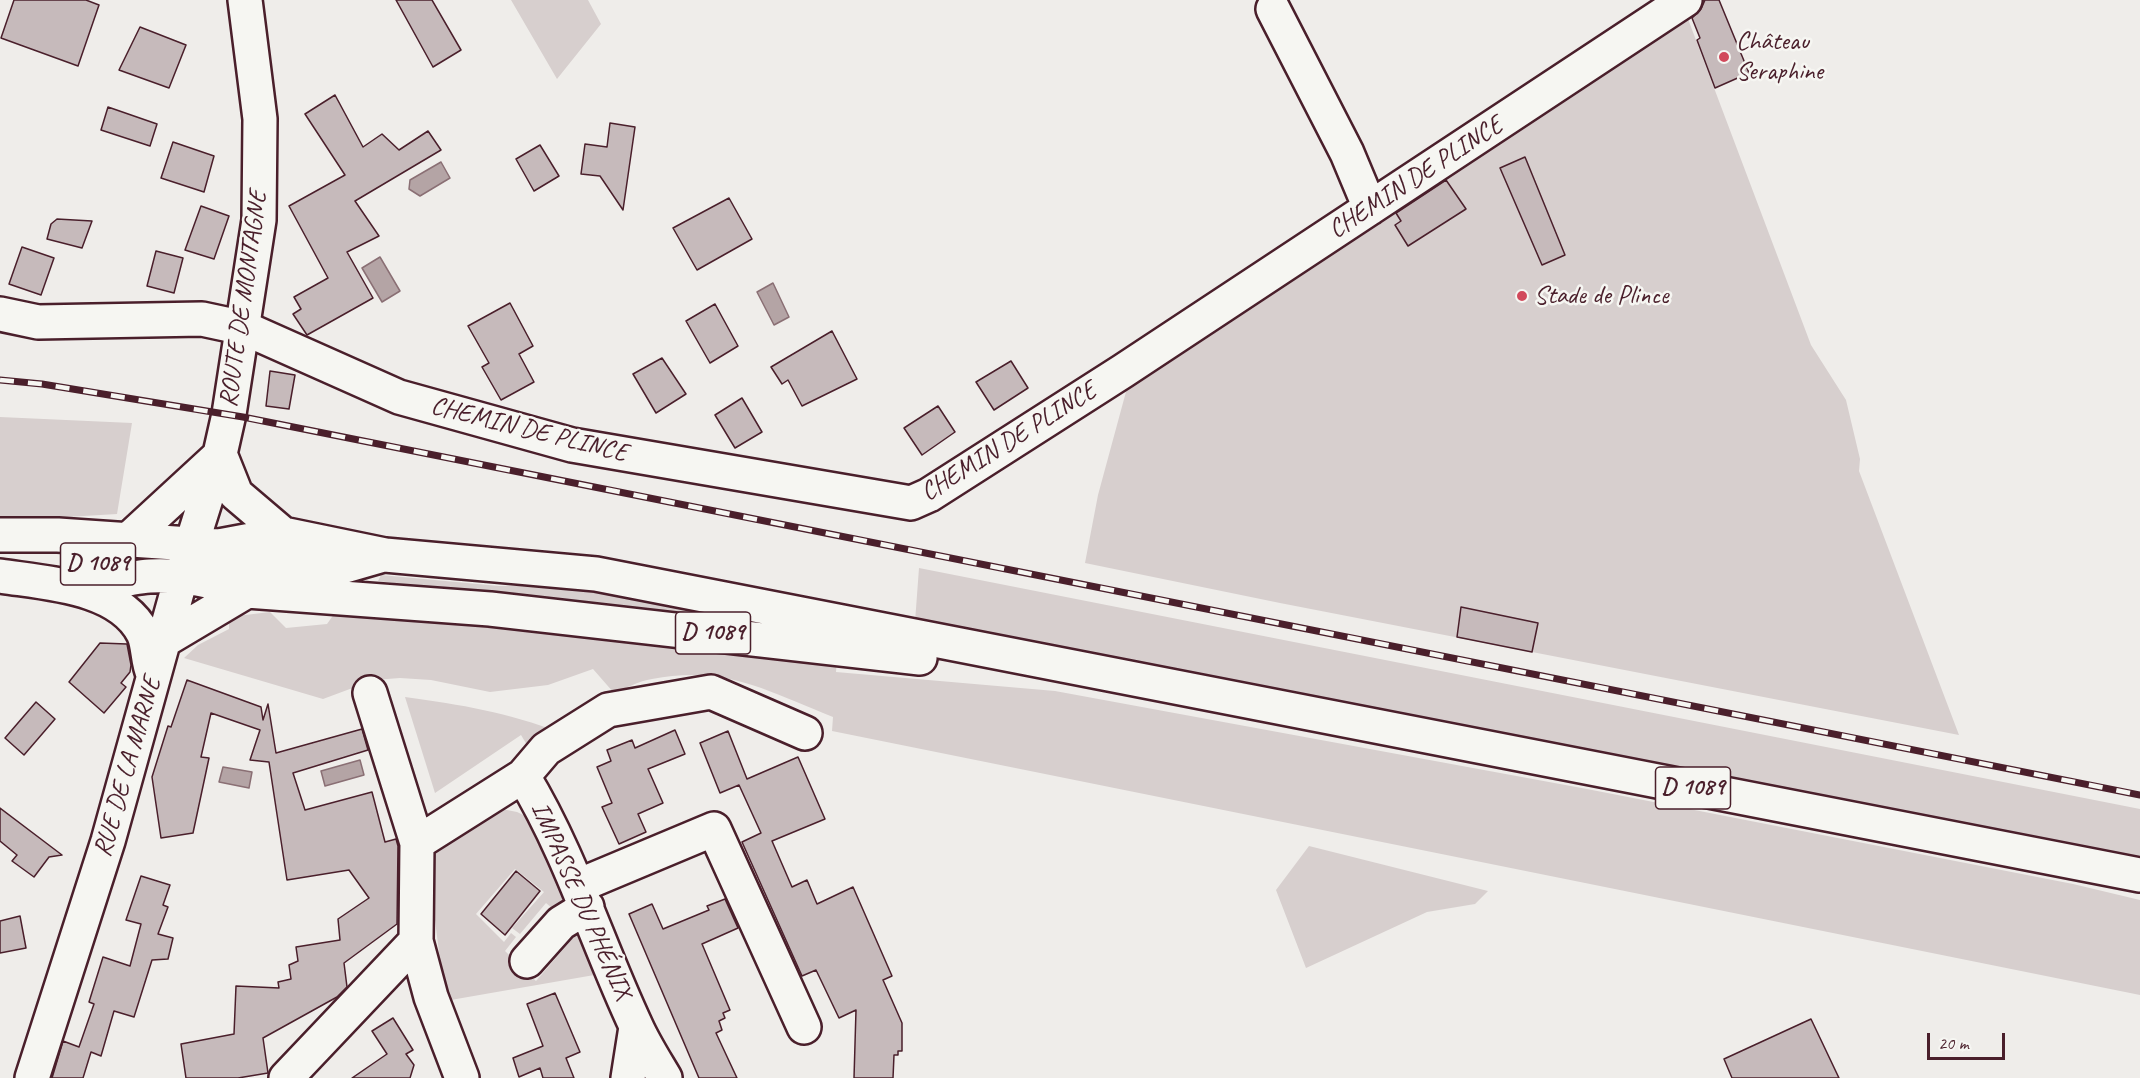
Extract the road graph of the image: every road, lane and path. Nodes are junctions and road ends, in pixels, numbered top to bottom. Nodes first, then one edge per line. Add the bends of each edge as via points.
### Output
1 (245, 0) edge
2 (1685, 0) edge
3 (1273, 9) dead end
4 (1370, 208) junction
5 (0, 314) edge
6 (244, 328) junction
7 (220, 454) junction
8 (283, 534) junction
9 (0, 535) edge
10 (128, 540) junction
11 (192, 545) junction
12 (385, 555) junction
13 (0, 570) edge
14 (0, 576) edge
15 (181, 578) junction
16 (85, 589) junction
17 (247, 591) junction
18 (163, 641) junction
19 (153, 676) junction
20 (1178, 689) junction
21 (370, 693) dead end
22 (805, 733) dead end
23 (523, 776) junction
24 (417, 843) junction
25 (2140, 875) edge
26 (583, 897) junction
27 (416, 941) junction
28 (528, 961) dead end
29 (636, 1027) junction
30 (804, 1027) dead end
31 (32, 1078) edge
32 (286, 1078) edge
33 (462, 1078) edge
34 (628, 1078) edge
35 (665, 1078) edge

1 - 6 main road, ROUTE DE MONTAGNE via 260,119 260,170 259,220
2 - 4 main road, CHEMIN DE PLINCE
3 - 4 main road via 1347,153
4 - 6 main road, CHEMIN DE PLINCE via 1031,435 929,495 923,505 572,445 399,397
5 - 6 main road, CHEMIN DE PLINCE via 38,322 202,319
6 - 7 main road, ROUTE DE MONTAGNE
7 - 8 main road via 236,494
7 - 10 main road
7 - 11 main road, RUE DE LA MARNE
8 - 11 main road, D 1089 via 235,544
8 - 12 main road, D 1089
9 - 10 main road, D 1089
10 - 11 main road, D 1089
11 - 13 main road, D 1089 via 162,561
11 - 15 main road, RUE DE LA MARNE
12 - 15 main road, D 1089 via 335,569 220,563
12 - 20 main road, D 1089 via 596,574
14 - 16 main road, D 1089
15 - 16 main road, D 1089 via 149,576
15 - 17 main road, D 1089 via 212,581
15 - 18 main road, RUE DE LA MARNE
16 - 19 main road via 129,617 143,634
17 - 18 main road
17 - 20 main road, D 1089 via 490,609 672,628
18 - 19 main road, RUE DE LA MARNE
19 - 31 main road, RUE DE LA MARNE via 108,841
20 - 25 main road, D 1089
21 - 24 main road
22 - 23 main road via 711,692 608,710 546,749
23 - 24 main road
23 - 26 main road, IMPASSE DU PHÉNIX
24 - 27 main road
26 - 28 main road
26 - 29 main road, IMPASSE DU PHÉNIX
26 - 30 main road via 714,829
27 - 32 main road
27 - 33 main road via 431,997
29 - 34 main road, IMPASSE DU PHÉNIX
29 - 35 main road, IMPASSE DU PHÉNIX

